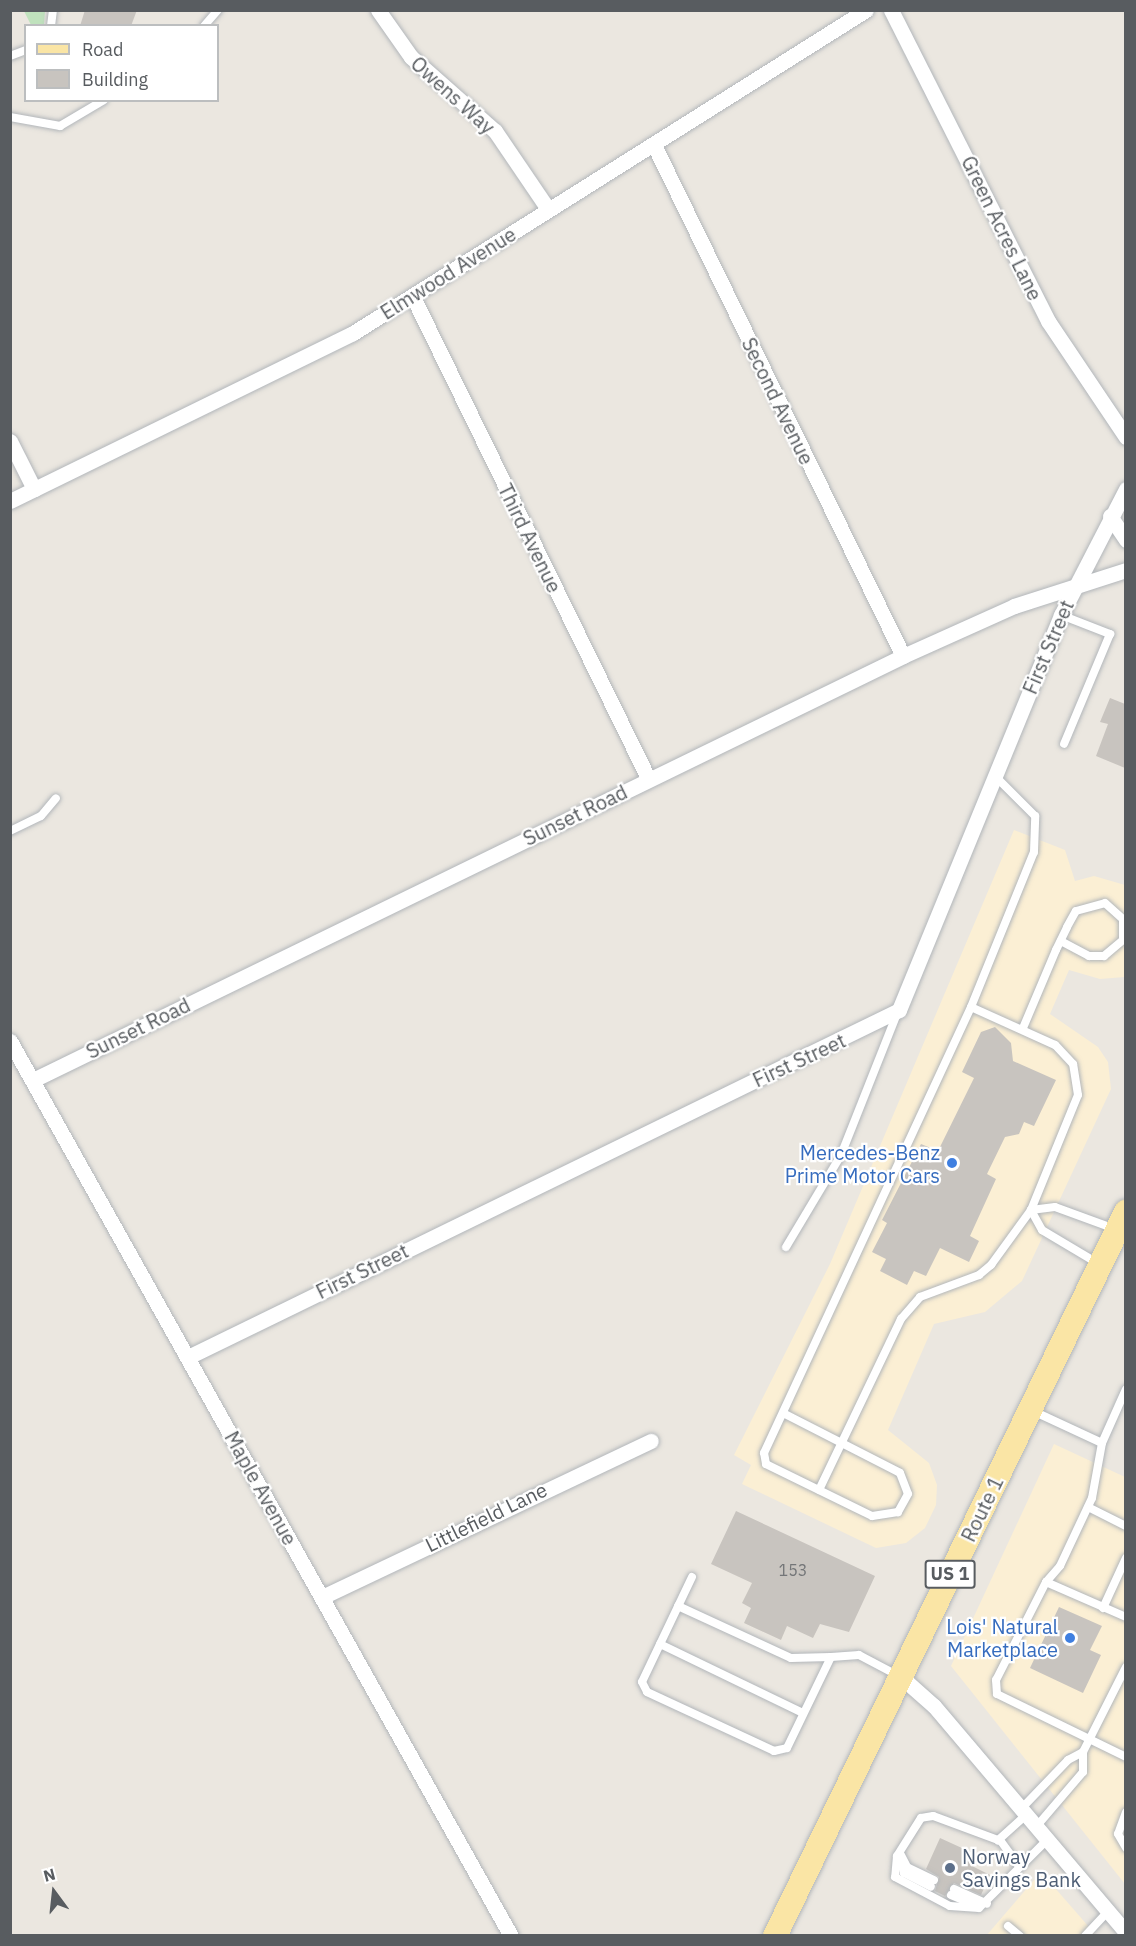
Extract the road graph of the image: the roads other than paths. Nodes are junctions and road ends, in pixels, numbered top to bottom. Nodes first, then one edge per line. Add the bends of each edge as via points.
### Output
1 (218, 10) edge
2 (378, 10) edge
3 (866, 10) edge
4 (891, 10) edge
5 (206, 24) edge
6 (101, 102) edge
7 (10, 117) edge
8 (654, 145) junction
9 (548, 210) junction
10 (413, 297) junction
11 (1125, 437) edge
12 (10, 441) edge
13 (34, 489) junction
14 (1125, 489) edge
15 (10, 501) edge
16 (1110, 516) junction
17 (1125, 540) edge
18 (1125, 570) edge
19 (1075, 584) junction
20 (1061, 615) junction
21 (903, 656) junction
22 (1064, 744) dead end
23 (996, 777) junction
24 (648, 778) junction
25 (56, 798) dead end
26 (10, 831) edge
27 (1061, 941) junction
28 (971, 1007) junction
29 (899, 1010) junction
30 (1023, 1028) junction
31 (10, 1041) edge
32 (33, 1080) junction
33 (1031, 1210) junction
34 (1114, 1241) edge
35 (786, 1247) dead end
36 (188, 1357) junction
37 (1125, 1389) edge
38 (1030, 1409) junction
39 (783, 1413) junction
40 (651, 1441) dead end
41 (842, 1443) junction
42 (1102, 1443) junction
43 (819, 1490) junction
44 (1088, 1507) junction
45 (1125, 1526) edge
46 (1125, 1558) edge
47 (692, 1577) dead end
48 (1046, 1582) junction
49 (322, 1597) junction
50 (678, 1606) junction
51 (1103, 1608) junction
52 (1125, 1617) edge
53 (660, 1644) junction
54 (831, 1657) junction
55 (1125, 1666) edge
56 (900, 1676) junction
57 (804, 1713) junction
58 (1089, 1740) junction
59 (1083, 1752) junction
60 (1125, 1757) edge
61 (1125, 1812) edge
62 (1028, 1817) junction
63 (1000, 1840) junction
64 (1047, 1840) junction
65 (901, 1848) junction
66 (1125, 1848) edge
67 (1019, 1866) junction
68 (932, 1883) dead end
69 (952, 1892) dead end
70 (983, 1906) junction
71 (1108, 1911) junction
72 (1008, 1926) dead end
73 (1125, 1932) edge
74 (511, 1935) edge
75 (775, 1935) edge
76 (1020, 1935) edge
77 (1085, 1935) edge

1 - 5 lane
2 - 9 street, Owens Way via 411,57 495,130
3 - 8 street, Elmwood Avenue
4 - 11 street, Green Acres Lane via 1048,321
6 - 7 lane via 60,126
8 - 9 street, Elmwood Avenue
8 - 21 street, Second Avenue
9 - 10 street, Elmwood Avenue
10 - 13 street, Elmwood Avenue via 321,352
10 - 24 street, Third Avenue
12 - 13 street
13 - 15 street, Elmwood Avenue
14 - 16 street, First Street
16 - 17 street
16 - 19 street, First Street
18 - 19 street, Sunset Road
19 - 20 street, First Street
19 - 21 street, Sunset Road
20 - 22 lane via 1110,634
20 - 23 street, First Street
21 - 24 street, Sunset Road
23 - 28 lane via 1030,808 1037,840
23 - 29 street, First Street
24 - 32 street, Sunset Road
25 - 26 lane via 41,816
27 - 27 lane via 1089,956 1104,956 1123,940 1123,920 1105,903 1085,904
27 - 30 lane
28 - 30 lane
28 - 39 lane
29 - 35 lane via 841,1155
29 - 36 street, First Street
30 - 33 lane via 1065,1053 1079,1084
31 - 32 street, Maple Avenue
32 - 36 street, Maple Avenue
33 - 34 lane via 1054,1207
33 - 34 lane via 1042,1230
33 - 41 lane via 980,1275 932,1291 909,1307
34 - 38 main road, Route 1 / US 1
36 - 49 street, Maple Avenue
37 - 42 lane
38 - 42 lane
38 - 56 main road, Route 1 / US 1
39 - 41 lane
39 - 43 lane via 763,1460
40 - 49 street, Littlefield Lane via 520,1498
41 - 43 lane
41 - 43 lane via 900,1473 907,1487 904,1503 893,1515 880,1517
42 - 44 lane
44 - 45 lane
44 - 48 lane via 1060,1566
46 - 51 lane
47 - 50 lane
48 - 51 lane
48 - 58 lane via 995,1688 1009,1704
49 - 74 street, Maple Avenue
50 - 53 lane
50 - 54 lane via 791,1658
51 - 52 lane
53 - 57 lane
53 - 57 lane via 642,1682 647,1692 774,1751 787,1748
54 - 56 lane via 860,1654
54 - 57 lane
55 - 58 lane
56 - 62 street via 934,1707
56 - 75 main road, Route 1 / US 1
58 - 59 lane
58 - 60 lane
59 - 62 lane via 1068,1760
59 - 62 lane via 1083,1772
61 - 66 lane via 1118,1834
62 - 63 lane
62 - 64 street
63 - 65 lane via 927,1816 914,1825
63 - 67 lane
64 - 67 lane
64 - 71 street
65 - 68 lane via 900,1870
65 - 70 lane via 893,1865 898,1882 950,1906
67 - 70 lane
69 - 70 lane
71 - 73 street
71 - 77 lane
72 - 76 lane

